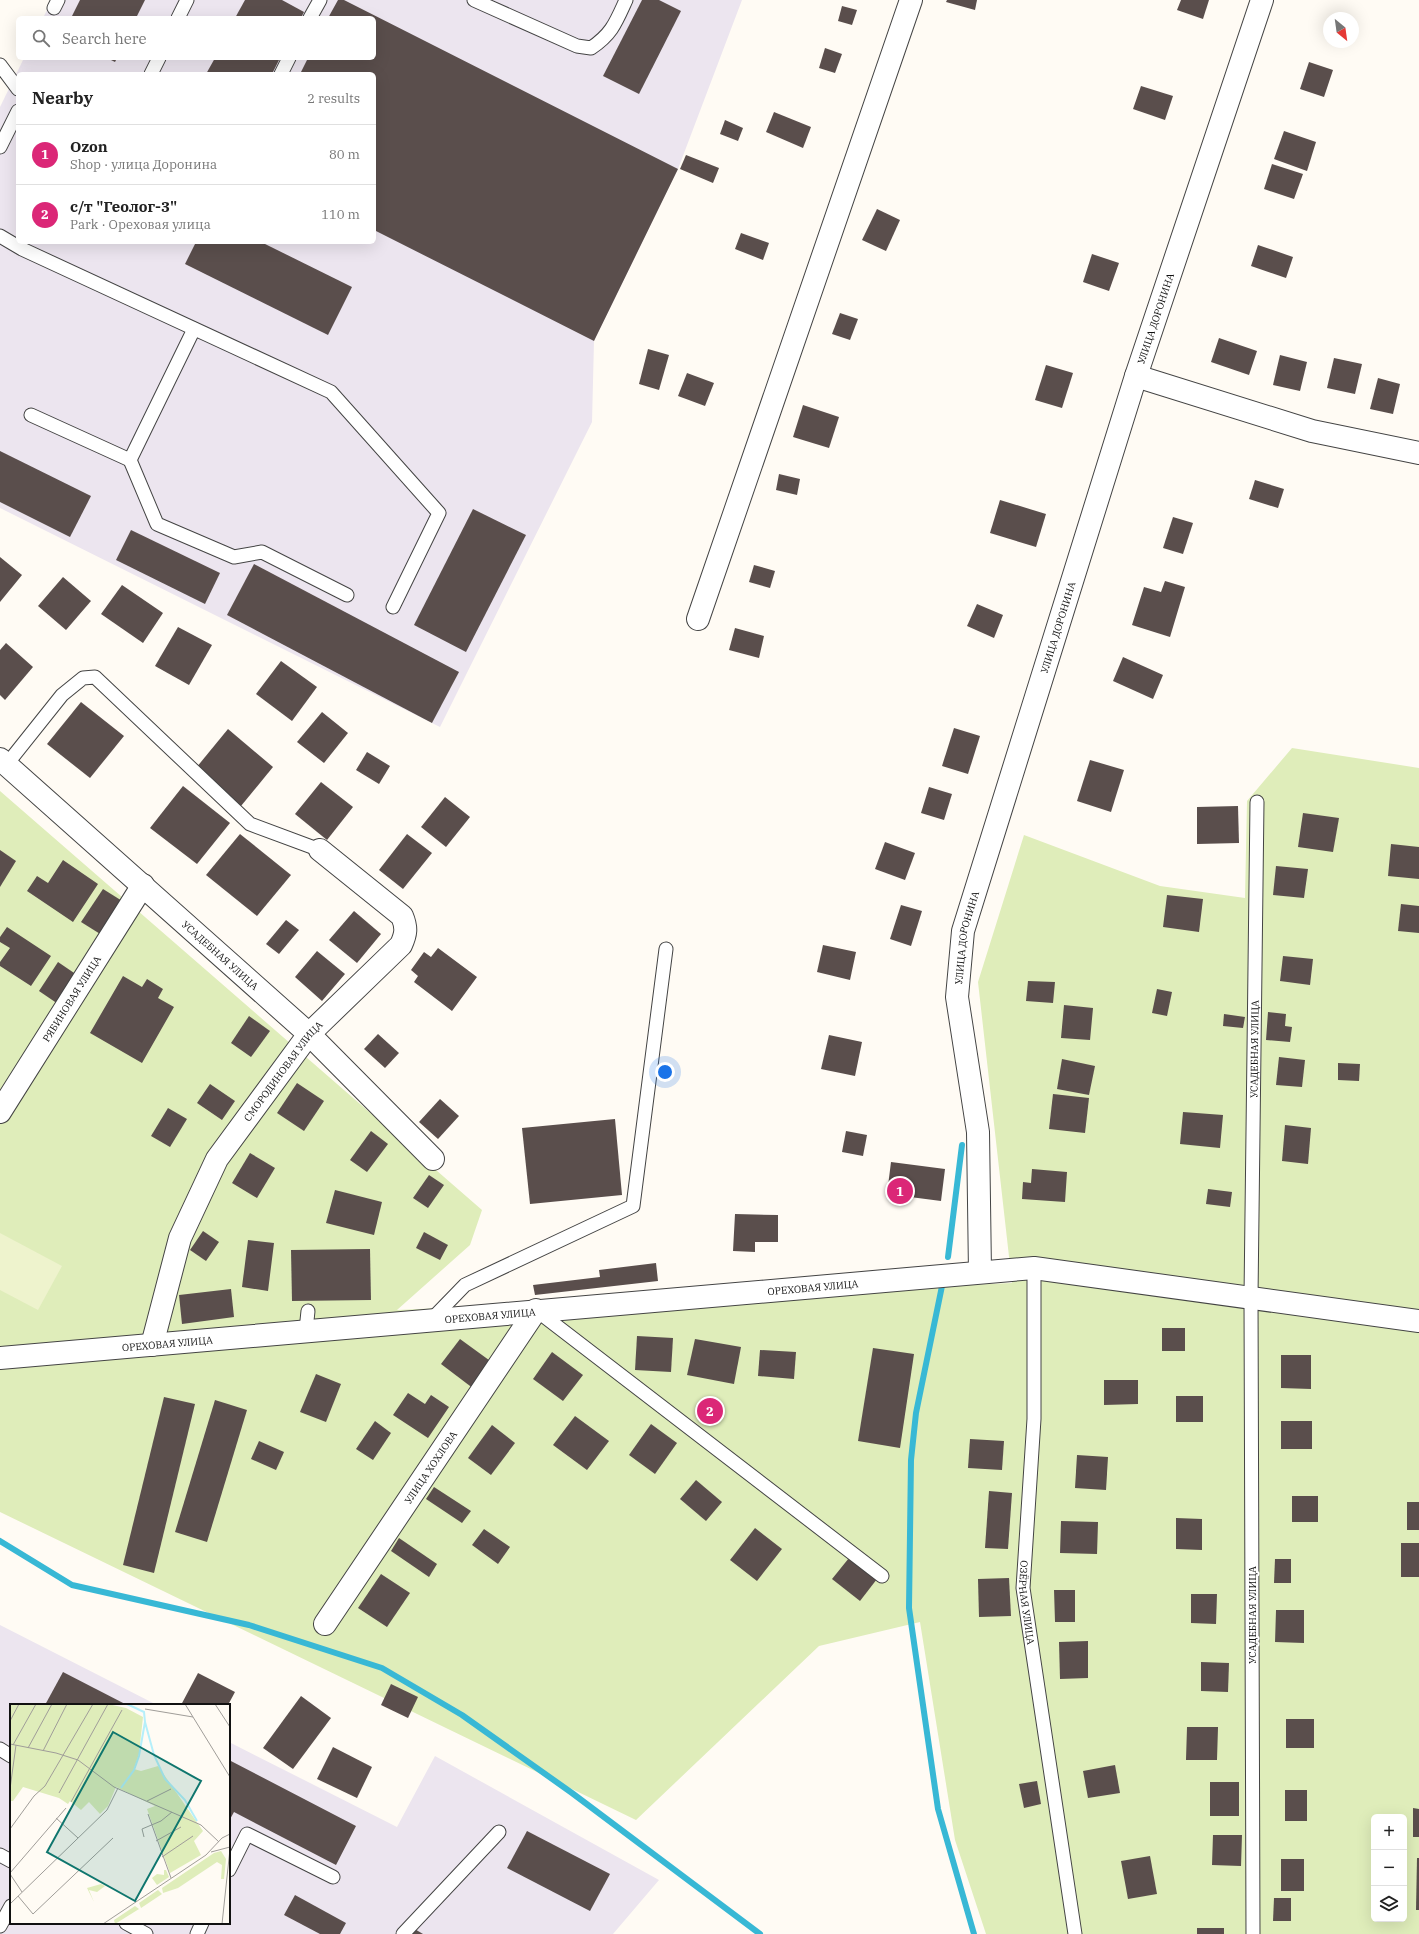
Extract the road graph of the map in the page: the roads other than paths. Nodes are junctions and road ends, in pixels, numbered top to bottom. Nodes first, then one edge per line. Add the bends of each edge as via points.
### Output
1 (187, 0) edge
2 (320, 0) edge
3 (474, 0) edge
4 (626, 0) edge
5 (911, 0) edge
6 (1262, 0) edge
7 (179, 16) edge
8 (311, 16) edge
9 (158, 60) edge
10 (288, 60) edge
11 (0, 65) edge
12 (152, 72) edge
13 (282, 72) edge
14 (16, 86) edge
15 (16, 115) edge
16 (0, 147) edge
17 (0, 236) edge
18 (194, 329) junction
19 (1136, 376) junction
20 (31, 415) dead end
21 (1419, 453) edge
22 (130, 460) junction
23 (347, 595) dead end
24 (393, 607) dead end
25 (698, 619) dead end
26 (3, 762) edge
27 (1257, 802) dead end
28 (320, 850) joint
29 (143, 885) junction
30 (666, 949) dead end
31 (309, 1034) junction
32 (0, 1112) edge
33 (433, 1159) dead end
34 (1034, 1268) junction
35 (980, 1272) junction
36 (1251, 1297) junction
37 (536, 1310) junction
38 (432, 1319) junction
39 (1419, 1321) edge
40 (152, 1345) junction
41 (0, 1358) edge
42 (882, 1576) dead end
43 (325, 1624) dead end
44 (0, 1750) edge
45 (10, 1755) edge
46 (499, 1832) dead end
47 (0, 1855) edge
48 (10, 1860) edge
49 (230, 1868) edge
50 (333, 1877) dead end
51 (10, 1908) edge
52 (128, 1924) edge
53 (201, 1924) edge
54 (0, 1926) edge
55 (146, 1934) edge
56 (196, 1934) edge
57 (403, 1934) edge
58 (1075, 1934) edge
59 (1254, 1934) edge

1 - 7 lane
2 - 8 lane
3 - 4 lane via 577,46 591,48 604,40 615,25
5 - 25 street
6 - 19 street, УЛИЦА ДОРОНИНА
9 - 12 lane
10 - 13 lane
11 - 14 lane
15 - 16 lane
17 - 18 lane via 22,249
18 - 22 lane
18 - 24 lane via 331,392 438,513
19 - 21 street via 1312,431
19 - 35 street, УЛИЦА ДОРОНИНА via 963,931 957,997 978,1132
20 - 22 lane
22 - 23 lane via 157,524 234,557 262,552
26 - 28 lane via 62,695 83,678 95,677 250,824
26 - 29 street, УСАДЕБНАЯ УЛИЦА
27 - 36 lane, УСАДЕБНАЯ УЛИЦА
28 - 31 street, СМОРОДИНОВАЯ УЛИЦА via 402,916 406,934 401,945
29 - 31 street, УСАДЕБНАЯ УЛИЦА
29 - 32 street, РЯБИНОВАЯ УЛИЦА
30 - 38 lane via 633,1206 465,1285
31 - 33 street, УСАДЕБНАЯ УЛИЦА
31 - 40 street, СМОРОДИНОВАЯ УЛИЦА via 217,1159 180,1238
34 - 35 street
34 - 36 street
34 - 58 lane, ОЗЁРНАЯ УЛИЦА via 1034,1419 1023,1588
35 - 37 street, ОРЕХОВАЯ УЛИЦА
36 - 39 street
36 - 59 lane, УСАДЕБНАЯ УЛИЦА
37 - 38 street, ОРЕХОВАЯ УЛИЦА
37 - 42 lane
37 - 43 street, УЛИЦА ХОХЛОВА
38 - 40 street, ОРЕХОВАЯ УЛИЦА via 307,1321
40 - 41 street, ОРЕХОВАЯ УЛИЦА
44 - 45 lane
46 - 57 lane
47 - 48 lane
49 - 50 lane via 247,1834
51 - 54 lane
52 - 55 lane
53 - 56 lane

